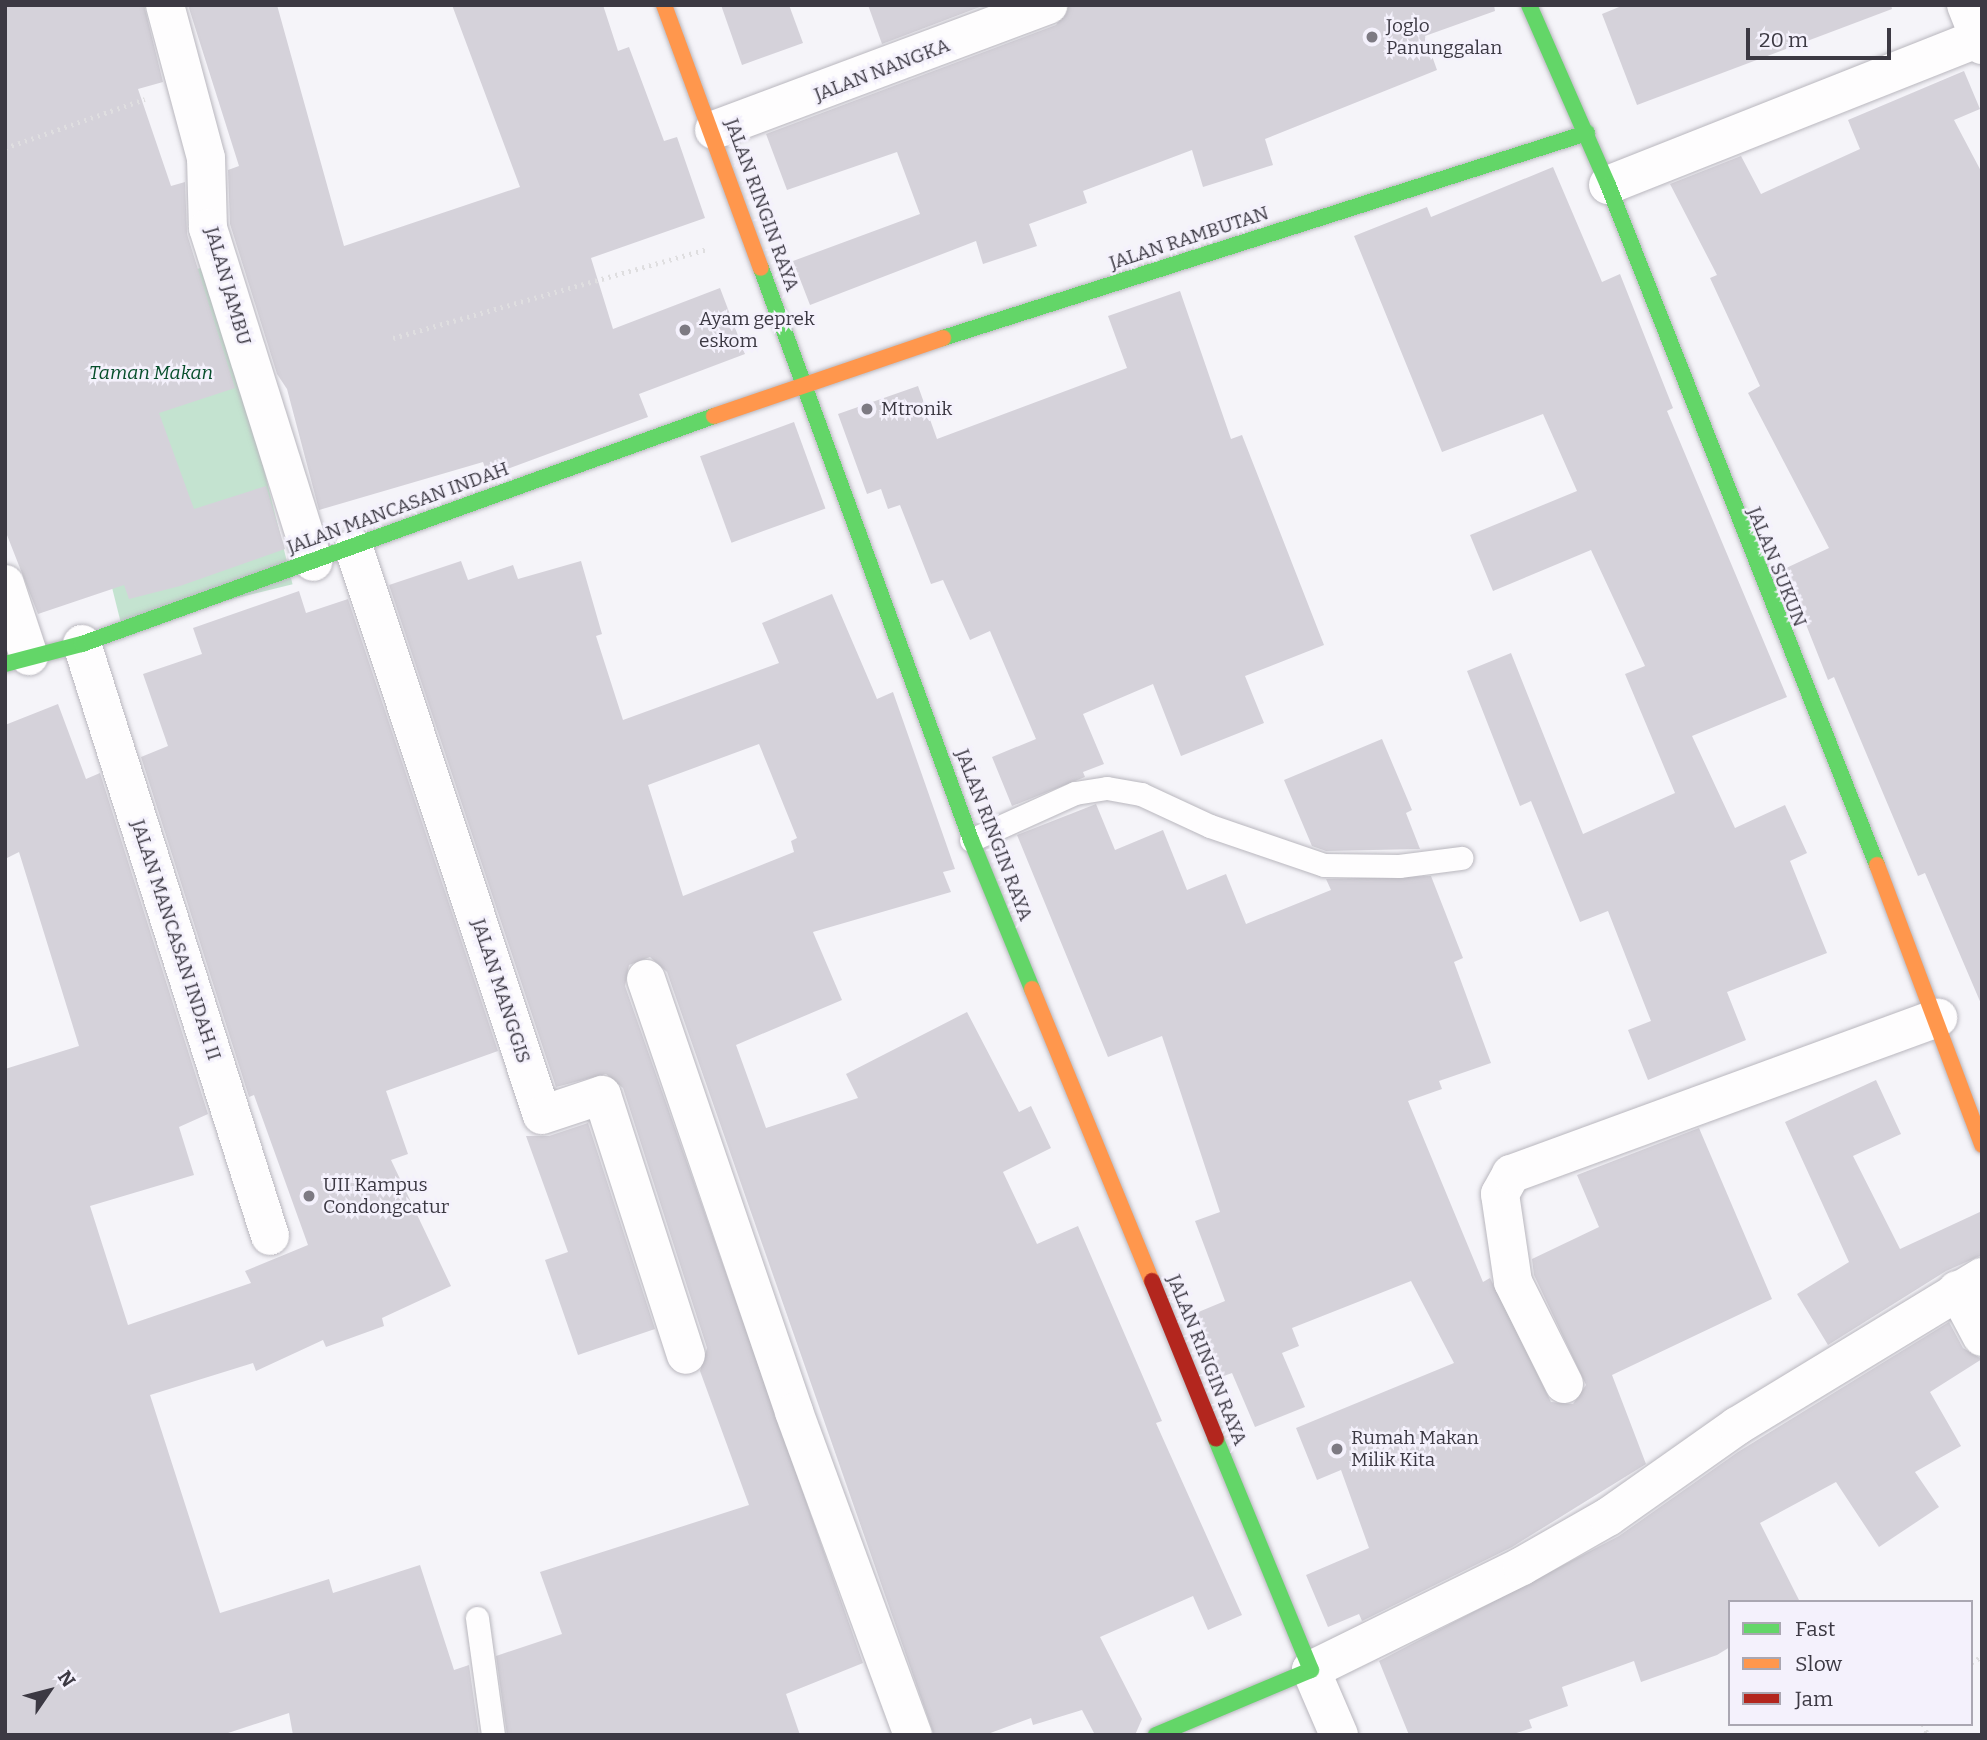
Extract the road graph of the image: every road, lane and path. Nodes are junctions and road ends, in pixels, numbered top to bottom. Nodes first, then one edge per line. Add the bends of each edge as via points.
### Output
1 (165, 5) edge
2 (664, 5) edge
3 (1048, 5) edge
4 (1529, 5) edge
5 (1976, 29) edge
6 (189, 84) junction
7 (714, 130) junction
8 (1587, 133) junction
9 (5, 148) edge
10 (1608, 185) junction
11 (752, 236) junction
12 (393, 338) dead end
13 (803, 383) junction
14 (354, 548) junction
15 (313, 562) junction
16 (5, 584) edge
17 (82, 644) junction
18 (17, 660) edge
19 (971, 839) junction
20 (1461, 858) dead end
21 (646, 979) dead end
22 (1938, 1018) junction
23 (1982, 1145) edge
24 (270, 1236) dead end
25 (1969, 1283) edge
26 (1982, 1337) edge
27 (686, 1355) dead end
28 (1564, 1384) dead end
29 (477, 1618) dead end
30 (1311, 1670) junction
31 (493, 1735) edge
32 (912, 1735) edge
33 (1156, 1735) edge
34 (1339, 1735) edge

1 - 6 street, JALAN JAMBU
2 - 7 street, JALAN RINGIN RAYA
3 - 7 street, JALAN NANGKA
4 - 8 street, JALAN SUKUN
5 - 10 street
6 - 9 path
6 - 15 street, JALAN JAMBU via 206,158 208,228
7 - 11 street, JALAN RINGIN RAYA
8 - 10 street, JALAN SUKUN
8 - 13 street, JALAN RAMBUTAN
10 - 22 street, JALAN SUKUN via 1733,513
11 - 12 path
11 - 13 street, JALAN RINGIN RAYA
13 - 14 street, JALAN MANCASAN INDAH
13 - 19 street, JALAN RINGIN RAYA
14 - 15 street, JALAN MANCASAN INDAH
14 - 27 street, JALAN MANGGIS via 542,1115 602,1095
15 - 17 street, JALAN MANCASAN INDAH
16 - 18 street
17 - 18 street, JALAN MANCASAN INDAH
17 - 24 street, JALAN MANCASAN INDAH II
19 - 20 lane via 1076,793 1107,788 1141,794 1210,826 1324,865 1399,866
19 - 30 street, JALAN RINGIN RAYA
21 - 32 street via 794,1412
22 - 23 street, JALAN SUKUN
22 - 28 street via 1511,1174 1500,1195 1513,1282
25 - 26 street
25 - 30 street via 1737,1426 1598,1523
29 - 31 lane via 484,1698
30 - 33 street
30 - 34 street

